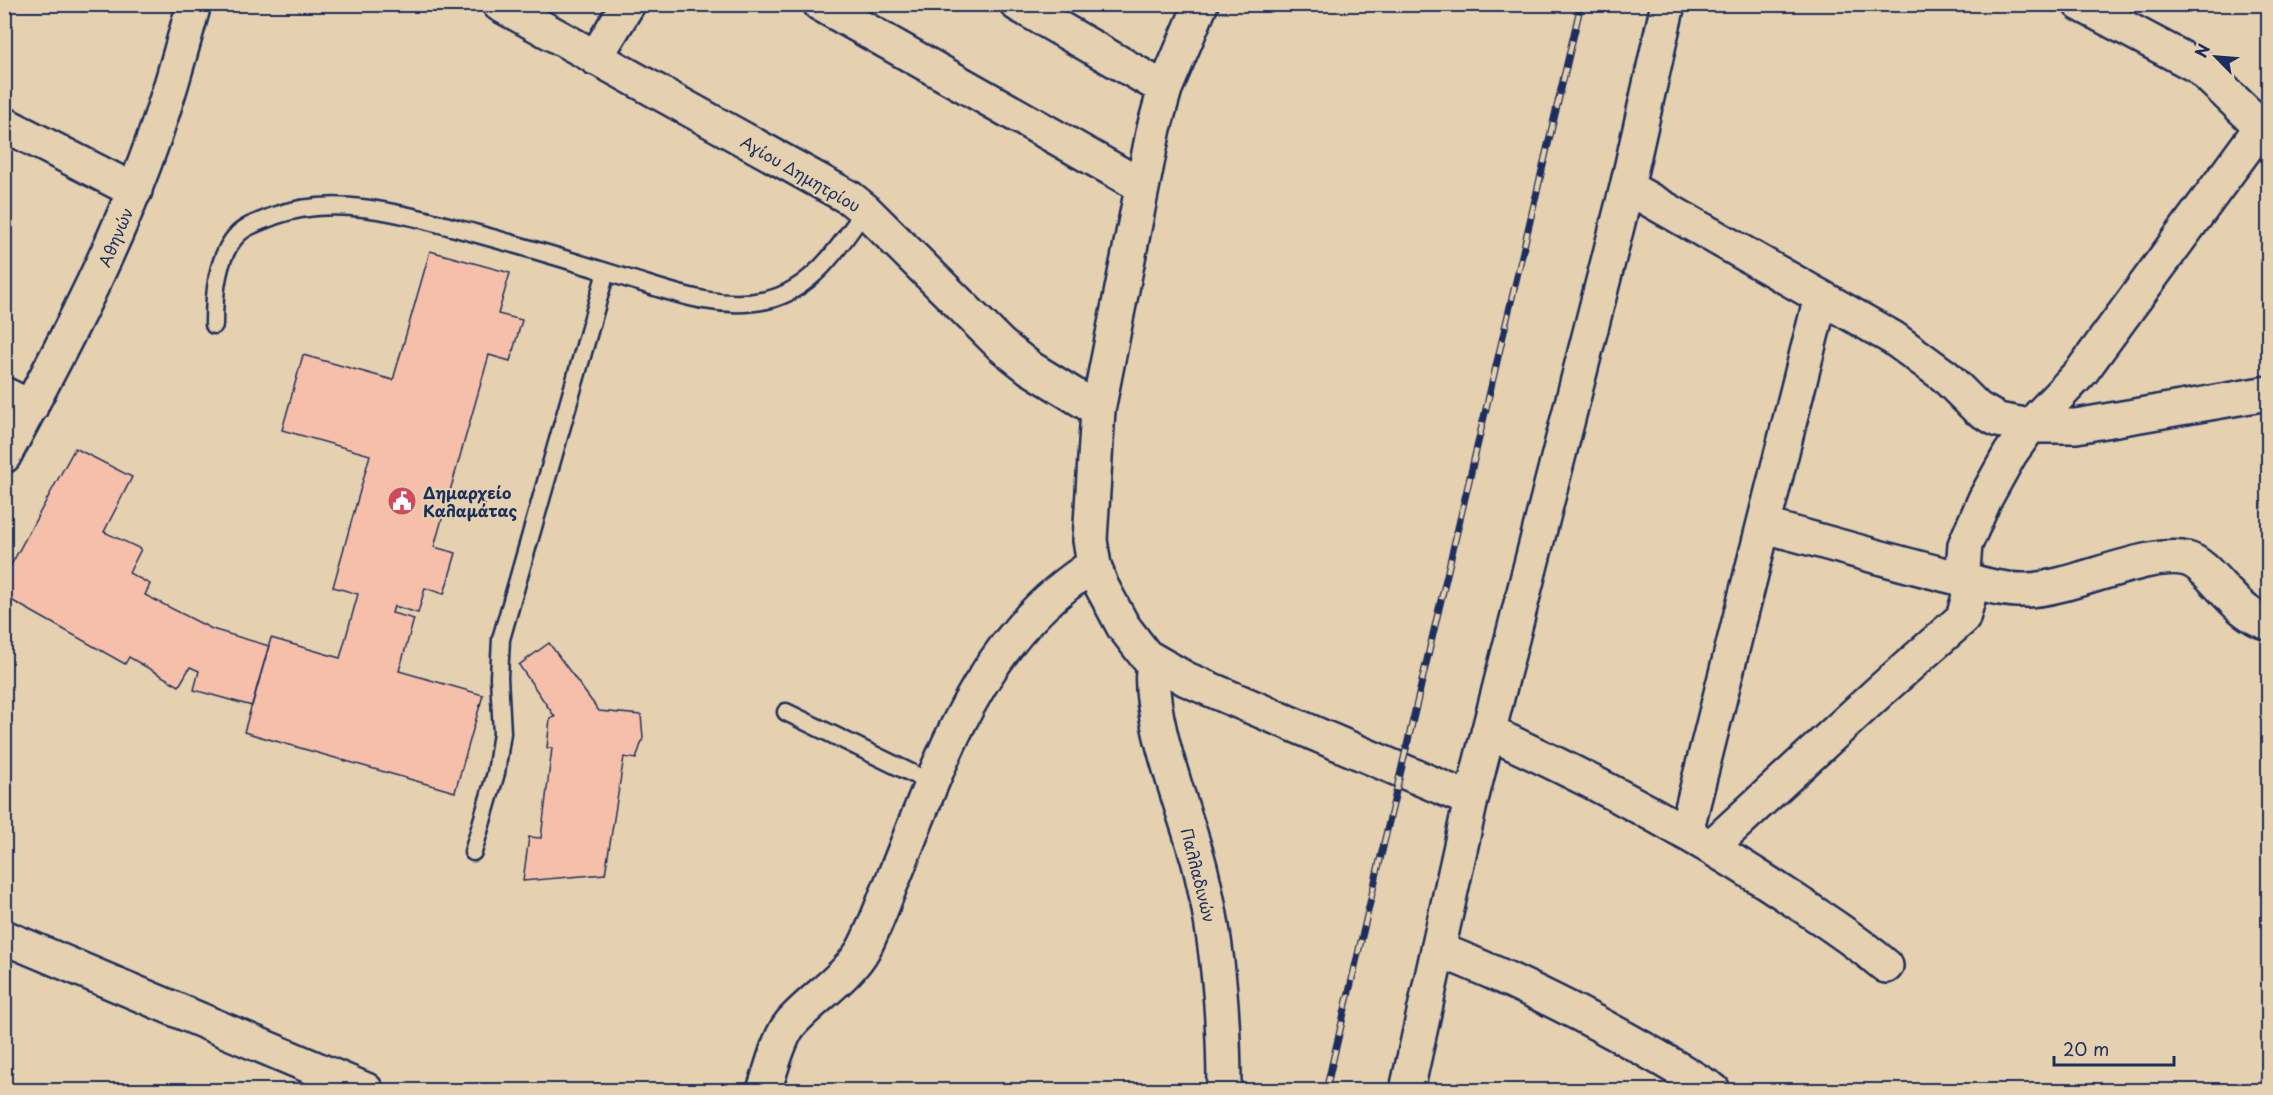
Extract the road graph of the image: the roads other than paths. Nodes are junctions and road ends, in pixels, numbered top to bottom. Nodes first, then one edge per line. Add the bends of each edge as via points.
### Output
1 (194, 4) edge
2 (499, 4) edge
3 (628, 4) edge
4 (820, 4) edge
5 (1017, 4) edge
6 (1201, 4) edge
7 (1668, 4) edge
8 (2092, 7) edge
9 (595, 58) junction
10 (1165, 89) junction
11 (4, 124) edge
12 (2265, 129) edge
13 (1142, 186) junction
14 (1627, 187) junction
15 (135, 190) junction
16 (866, 210) junction
17 (606, 272) junction
18 (1821, 297) junction
19 (214, 325) dead end
20 (2268, 393) edge
21 (18, 400) edge
22 (1098, 410) junction
23 (2030, 426) junction
24 (4, 456) edge
25 (1766, 526) junction
26 (1094, 565) junction
27 (1965, 579) junction
28 (2268, 622) edge
29 (1154, 662) junction
30 (786, 712) dead end
31 (1488, 732) junction
32 (932, 783) junction
33 (1471, 800) junction
34 (1699, 839) junction
35 (473, 852) dead end
36 (4, 937) edge
37 (1439, 950) junction
38 (1887, 966) dead end
39 (366, 1090) edge
40 (764, 1090) edge
41 (1224, 1090) edge
42 (1407, 1090) edge
43 (1713, 1090) edge

1 - 15 street, Αθηνών
2 - 9 street, Αγίου Δημητρίου
3 - 9 street
4 - 13 street
5 - 10 street
6 - 10 street
7 - 14 street
8 - 12 street via 2199,67
9 - 16 street, Αγίου Δημητρίου via 834,188
10 - 13 street
11 - 15 street
12 - 23 street via 2082,372
13 - 22 street
14 - 18 street
14 - 31 street
15 - 21 street, Αθηνών via 98,274
16 - 17 lane via 817,271 770,300 737,305 705,301
16 - 22 street, Αγίου Δημητρίου via 1001,345
17 - 19 lane via 412,217 351,207 304,208 262,220 236,236 220,271
17 - 35 lane via 501,639 502,733 496,773
18 - 23 street via 1927,361 1989,416
18 - 25 street
20 - 23 street via 2097,423
21 - 24 street, Αθηνών
22 - 26 street via 1089,520
23 - 27 street via 2006,460 1971,528 1963,552
25 - 27 street
25 - 34 street
26 - 29 street via 1123,626
26 - 32 street via 1050,595 1008,641 967,706
27 - 28 street via 2015,590 2039,589 2180,557 2198,564 2237,605
27 - 34 street via 1969,596 1963,618 1871,699
29 - 33 street via 1185,680
29 - 41 street, Παλλαδινών via 1154,690 1162,734 1200,868 1213,931
30 - 32 lane
31 - 33 street
31 - 34 street via 1573,770
32 - 40 street via 863,950 789,1026
33 - 37 street
34 - 38 street via 1848,935
36 - 39 street
37 - 42 street
37 - 43 street via 1601,1027

